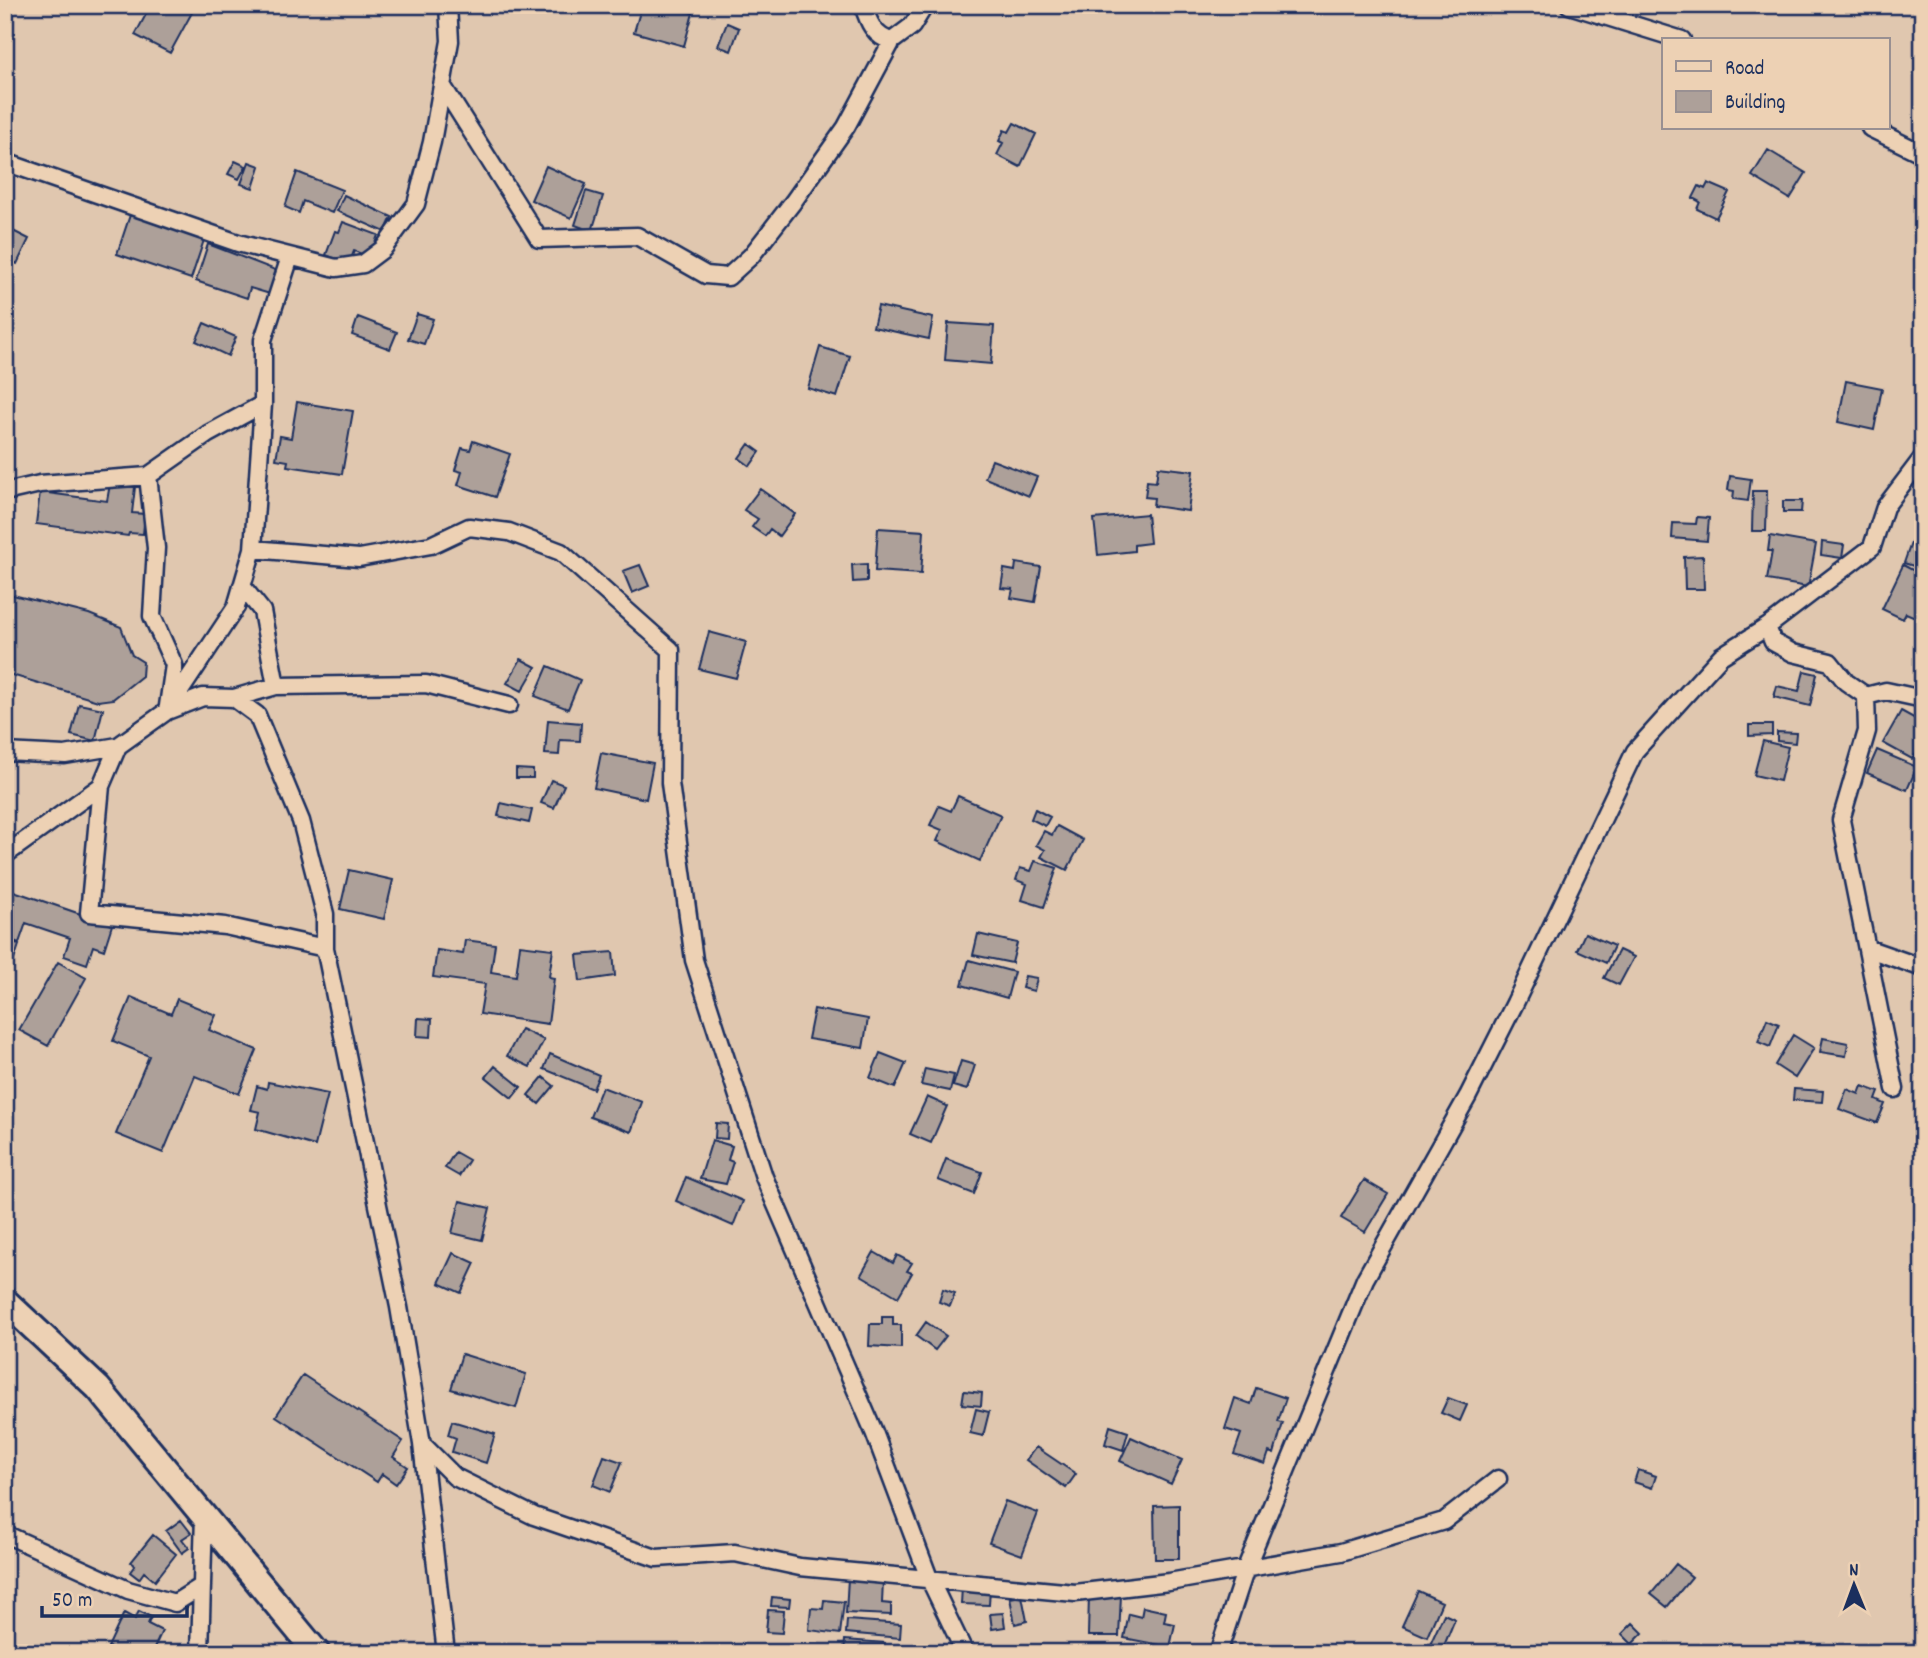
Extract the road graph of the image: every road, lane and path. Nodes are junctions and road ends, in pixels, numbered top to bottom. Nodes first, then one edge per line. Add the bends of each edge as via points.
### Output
1 (448, 5) edge
2 (863, 5) edge
3 (925, 5) edge
4 (1569, 5) edge
5 (1676, 38) edge
6 (892, 41) junction
7 (442, 85) junction
8 (1874, 130) edge
9 (1923, 154) edge
10 (5, 162) edge
11 (290, 257) junction
12 (263, 404) junction
13 (1923, 457) edge
14 (148, 476) junction
15 (5, 492) edge
16 (253, 549) junction
17 (242, 586) junction
18 (1767, 627) junction
19 (276, 686) junction
20 (1866, 696) junction
21 (234, 698) junction
22 (1923, 699) edge
23 (509, 705) dead end
24 (167, 712) junction
25 (118, 746) junction
26 (5, 752) edge
27 (101, 786) junction
28 (5, 855) edge
29 (325, 948) junction
30 (1869, 949) junction
31 (1923, 968) edge
32 (1895, 1089) dead end
33 (5, 1301) edge
34 (422, 1444) junction
35 (1497, 1479) dead end
36 (204, 1513) junction
37 (5, 1534) edge
38 (1246, 1568) junction
39 (929, 1578) junction
40 (202, 1586) junction
41 (201, 1653) edge
42 (317, 1653) edge
43 (446, 1653) edge
44 (965, 1653) edge
45 (1218, 1653) edge

1 - 7 street via 450,41
2 - 6 street via 868,23 883,39
3 - 6 street via 912,26
4 - 5 street
6 - 7 street via 846,127 751,256 728,277 706,275 637,236 540,239
7 - 11 street via 416,204 383,249 363,264 336,268
8 - 9 street
10 - 11 street
11 - 12 street via 263,340
12 - 14 street via 208,434
12 - 16 street
13 - 18 street via 1885,507 1872,547
14 - 15 street via 40,484
14 - 24 street via 156,548 152,616 174,665
16 - 17 street
16 - 39 street via 359,558 431,545 469,527 509,532 561,552 671,650 670,783 694,960 764,1177 874,1432
17 - 19 street via 262,611
17 - 24 street via 236,607
18 - 20 street via 1773,642 1793,653 1830,662 1846,682
18 - 38 street via 1721,656 1635,751 1497,1038 1364,1279
19 - 21 street
19 - 23 street via 426,684
20 - 22 street via 1886,691
20 - 30 street via 1867,731 1841,820
21 - 24 street via 204,697
21 - 29 street via 257,715 301,821 325,914
24 - 25 street
25 - 26 street via 65,755
25 - 27 street
27 - 28 street
27 - 29 street via 89,913 225,926
29 - 34 street
30 - 31 street
30 - 32 street
33 - 36 main road via 98,1388
34 - 39 street via 455,1477 534,1516 656,1558 735,1553 800,1567
34 - 43 street
35 - 38 street via 1444,1521 1341,1552
36 - 40 street
36 - 42 main road
37 - 40 street via 128,1590 175,1603
38 - 39 street via 1075,1592
38 - 45 street
39 - 44 street
40 - 41 street

